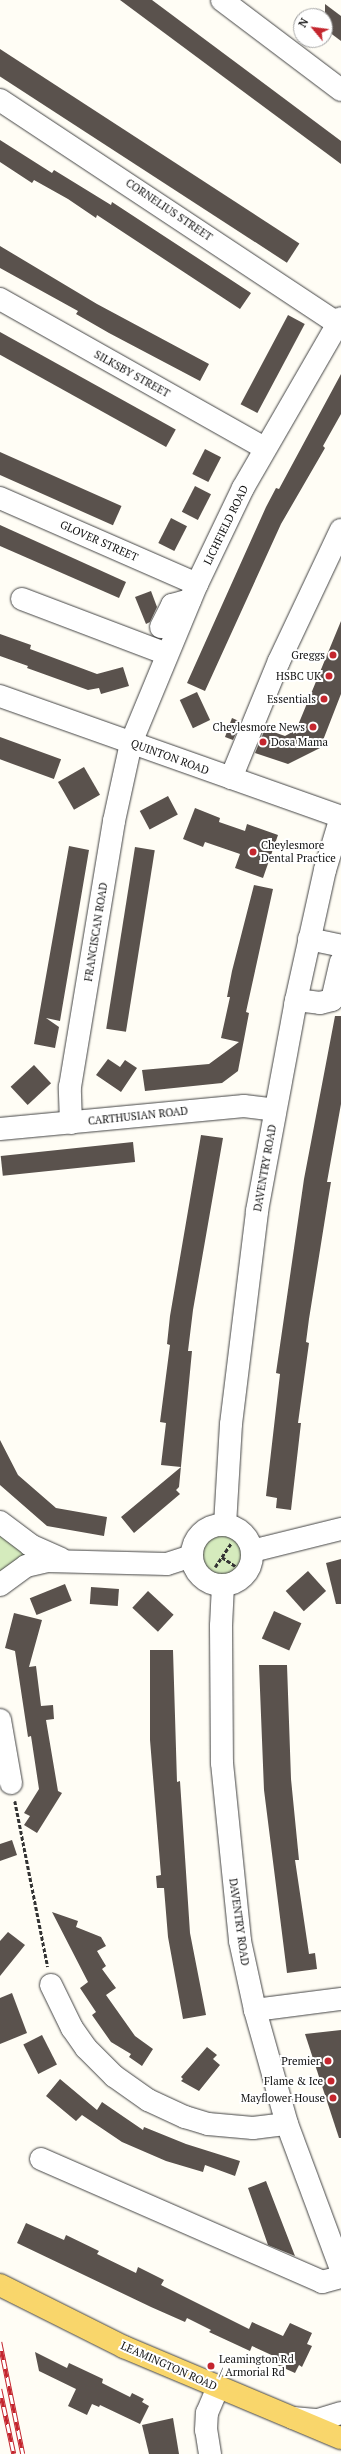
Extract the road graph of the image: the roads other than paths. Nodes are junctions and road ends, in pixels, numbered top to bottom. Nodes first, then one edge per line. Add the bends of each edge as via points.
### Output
1 (222, 0) edge
2 (341, 90) edge
3 (0, 100) edge
4 (0, 299) edge
5 (339, 320) edge
6 (264, 448) junction
7 (0, 498) edge
8 (341, 530) edge
9 (194, 592) junction
10 (22, 599) dead end
11 (161, 627) dead end
12 (167, 654) junction
13 (0, 696) edge
14 (131, 743) junction
15 (232, 778) junction
16 (341, 817) edge
17 (309, 939) junction
18 (341, 946) edge
19 (341, 962) edge
20 (296, 1000) junction
21 (275, 1110) junction
22 (71, 1123) junction
23 (0, 1129) edge
24 (0, 1522) edge
25 (232, 1528) junction
26 (341, 1529) edge
27 (252, 1551) junction
28 (192, 1556) junction
29 (64, 1560) junction
30 (215, 1583) junction
31 (0, 1585) edge
32 (0, 1720) edge
33 (11, 1783) road end
34 (51, 1985) road end
35 (341, 1999) edge
36 (255, 2010) junction
37 (287, 2124) junction
38 (41, 2159) dead end
39 (341, 2269) edge
40 (341, 2277) edge
41 (9, 2289) edge
42 (218, 2387) junction
43 (341, 2413) edge
44 (292, 2418) junction
45 (341, 2438) edge
46 (210, 2454) edge

1 - 2 street
3 - 5 street, CORNELIUS STREET
4 - 6 street, SILKSBY STREET
5 - 6 street, LICHFIELD ROAD
6 - 9 street, LICHFIELD ROAD
7 - 9 street, GLOVER STREET
8 - 15 street via 279,661
9 - 11 street via 172,605
9 - 12 street, LICHFIELD ROAD
10 - 12 street
12 - 14 street, LICHFIELD ROAD
13 - 14 street, QUINTON ROAD
14 - 15 street, QUINTON ROAD
14 - 22 street, FRANCISCAN ROAD via 120,793 70,1087
15 - 16 street, QUINTON ROAD
16 - 17 street, DAVENTRY ROAD via 325,870
17 - 18 street
17 - 20 street, DAVENTRY ROAD
19 - 20 street via 332,1000 320,1003
20 - 21 street, DAVENTRY ROAD
21 - 22 street, CARTHUSIAN ROAD via 244,1106
21 - 25 street, DAVENTRY ROAD via 243,1313 231,1424
22 - 23 street, CARTHUSIAN ROAD
24 - 29 street via 30,1545
25 - 27 street via 248,1540
25 - 28 street via 210,1528 194,1545
26 - 27 street
27 - 30 street via 252,1560 246,1573 236,1582
28 - 29 street via 167,1564
28 - 30 street via 196,1570
29 - 31 street via 26,1566
30 - 36 street, DAVENTRY ROAD via 224,1783 240,1941
32 - 33 street
34 - 37 street via 72,2028 86,2048 114,2076 148,2100 185,2117 215,2125 253,2128
35 - 36 street
36 - 37 street, DAVENTRY ROAD
37 - 39 street, DAVENTRY ROAD
38 - 40 street via 322,2282
41 - 42 main road, LEAMINGTON ROAD via 124,2346
42 - 44 main road, LEAMINGTON ROAD
42 - 46 street via 207,2413 206,2430
43 - 44 street via 318,2420
44 - 45 main road, LEAMINGTON ROAD

